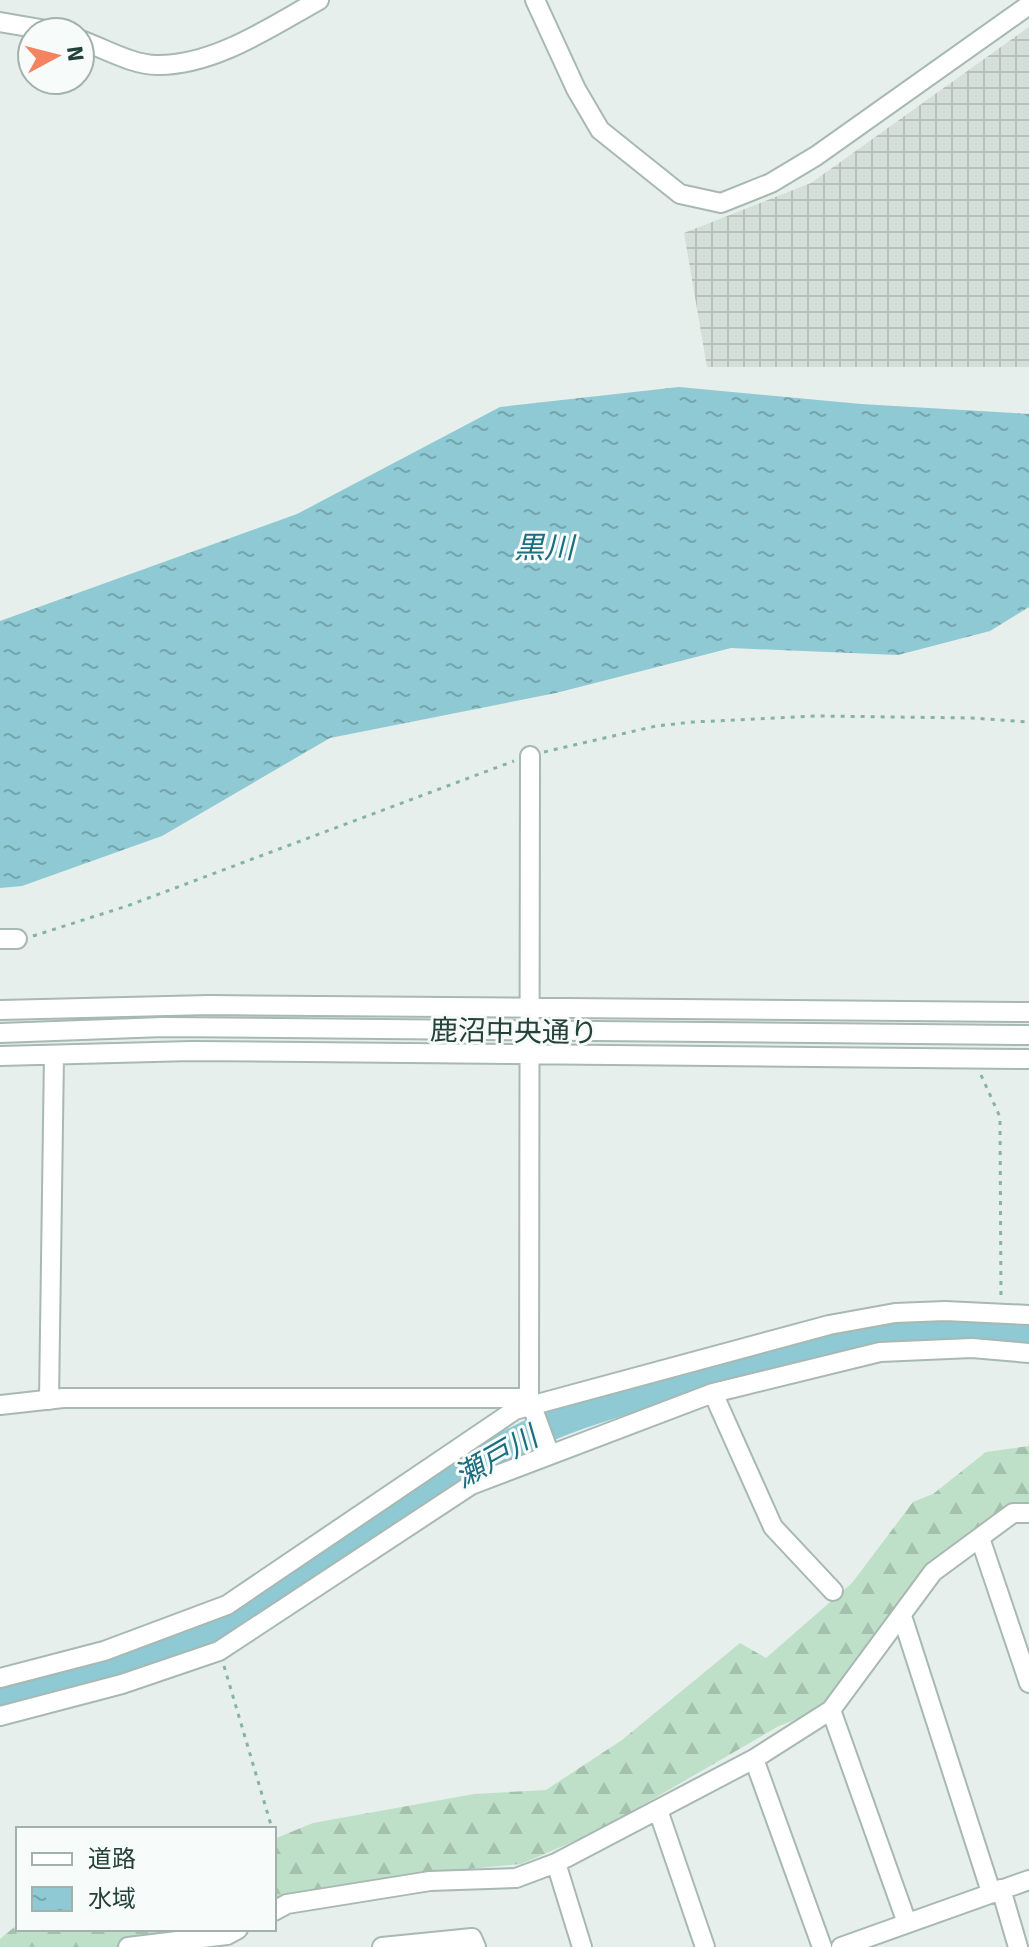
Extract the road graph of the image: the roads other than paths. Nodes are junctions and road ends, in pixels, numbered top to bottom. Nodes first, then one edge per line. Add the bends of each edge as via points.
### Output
1 (319, 0) edge
2 (535, 0) edge
3 (1029, 5) edge
4 (96, 45) edge
5 (530, 756) dead end
6 (530, 1007) junction
7 (0, 1010) edge
8 (1029, 1012) edge
9 (530, 1032) junction
10 (0, 1033) edge
11 (1029, 1035) edge
12 (54, 1055) junction
13 (529, 1055) junction
14 (0, 1056) edge
15 (1029, 1059) edge
16 (1029, 1315) edge
17 (1029, 1353) edge
18 (713, 1393) junction
19 (49, 1400) junction
20 (531, 1402) junction
21 (0, 1405) edge
22 (550, 1455) junction
23 (1029, 1513) edge
24 (980, 1538) junction
25 (833, 1591) dead end
26 (902, 1616) junction
27 (0, 1678) edge
28 (1029, 1683) edge
29 (831, 1710) junction
30 (0, 1716) edge
31 (754, 1759) junction
32 (658, 1810) junction
33 (556, 1863) junction
34 (1029, 1880) edge
35 (996, 1891) junction
36 (276, 1910) edge
37 (907, 1923) junction
38 (234, 1931) edge
39 (128, 1947) edge
40 (382, 1947) edge
41 (476, 1947) edge
42 (582, 1947) edge
43 (705, 1947) edge
44 (822, 1947) edge
45 (841, 1947) edge
46 (1018, 1947) edge

1 - 4 street via 191,61 156,65
2 - 3 street via 600,130 680,194 721,203 771,183 816,156
5 - 6 street
6 - 7 street via 155,1005
6 - 8 street
6 - 9 street
9 - 10 street, 鹿沼中央通り via 164,1027
9 - 11 street, 鹿沼中央通り
9 - 13 street
12 - 13 street
12 - 14 street
12 - 19 street
13 - 15 street
13 - 20 street
16 - 20 street via 895,1313 829,1325
17 - 18 street via 957,1348 880,1352
18 - 22 street
18 - 25 street via 773,1527
19 - 20 street
19 - 21 street
20 - 22 street
20 - 27 street via 227,1605 104,1651
22 - 30 street via 471,1485 219,1651 122,1684
23 - 24 street via 1013,1513
24 - 26 street via 933,1572
24 - 28 street
26 - 29 street
26 - 35 street
29 - 31 street
29 - 37 street
31 - 32 street
31 - 44 street
32 - 33 street
32 - 43 street
33 - 36 street via 516,1878 430,1881
33 - 42 street
34 - 35 street
35 - 37 street
35 - 46 street
37 - 45 street
38 - 39 street
40 - 41 street via 472,1938

